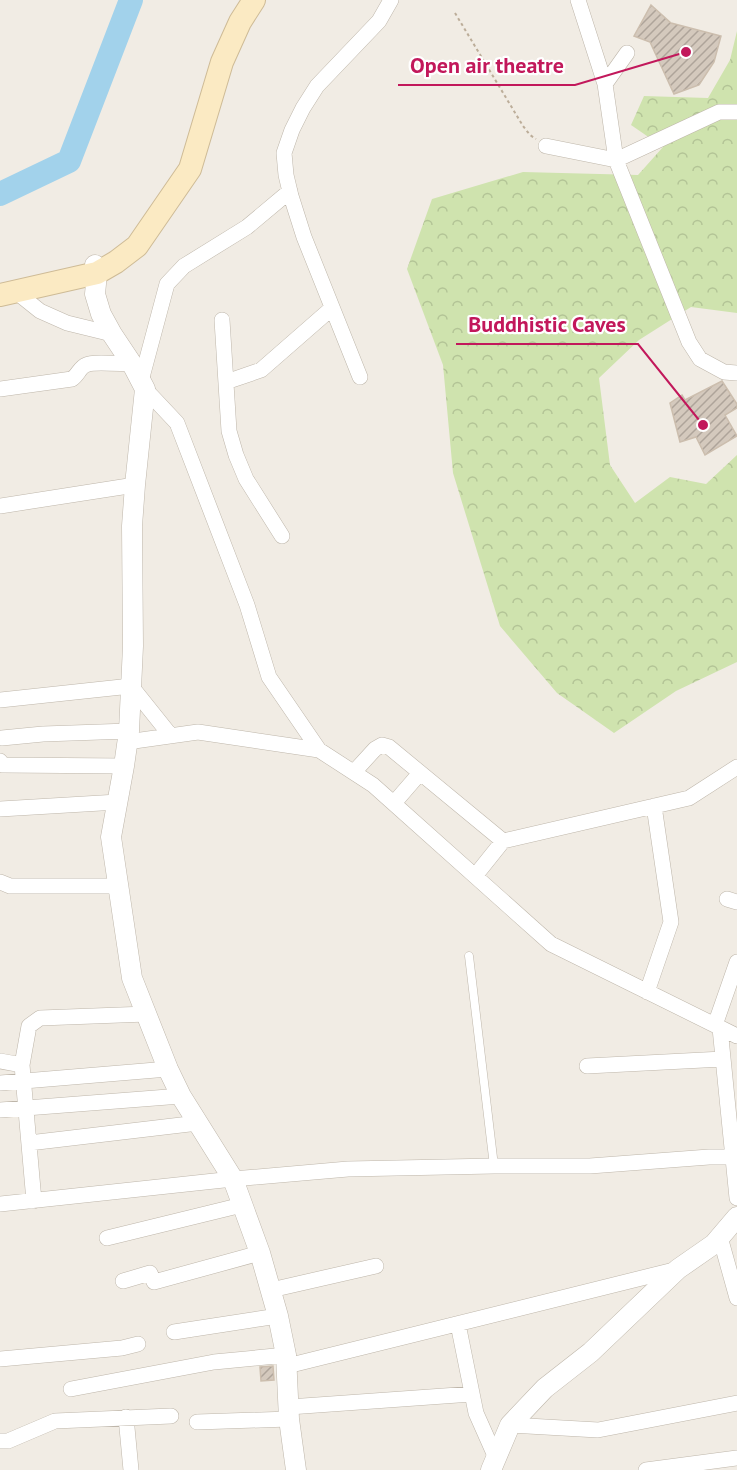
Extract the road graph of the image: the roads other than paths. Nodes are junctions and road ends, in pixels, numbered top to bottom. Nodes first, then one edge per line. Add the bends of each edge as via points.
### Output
1 (241, 0) edge
2 (254, 0) edge
3 (391, 0) edge
4 (578, 0) edge
5 (627, 53) dead end
6 (215, 62) junction
7 (606, 84) junction
8 (737, 112) edge
9 (546, 146) road end
10 (616, 160) junction
11 (290, 191) junction
12 (96, 269) junction
13 (5, 291) edge
14 (332, 308) junction
15 (222, 320) dead end
16 (112, 334) junction
17 (737, 373) edge
18 (360, 377) dead end
19 (139, 378) junction
20 (226, 382) junction
21 (0, 389) edge
22 (135, 485) junction
23 (0, 506) edge
24 (282, 536) dead end
25 (131, 686) junction
26 (0, 700) edge
27 (128, 736) junction
28 (171, 736) junction
29 (2, 738) dead end
30 (319, 750) junction
31 (0, 761) edge
32 (124, 766) junction
33 (737, 767) edge
34 (354, 772) junction
35 (420, 773) junction
36 (118, 802) junction
37 (394, 803) junction
38 (654, 806) junction
39 (0, 809) edge
40 (503, 842) junction
41 (475, 876) junction
42 (0, 882) edge
43 (119, 886) junction
44 (470, 956) dead end
45 (737, 962) edge
46 (647, 992) junction
47 (147, 1014) junction
48 (717, 1026) junction
49 (737, 1036) edge
50 (723, 1059) junction
51 (0, 1061) edge
52 (22, 1065) junction
53 (587, 1066) dead end
54 (168, 1069) junction
55 (23, 1081) junction
56 (0, 1083) edge
57 (181, 1096) junction
58 (26, 1108) junction
59 (0, 1110) edge
60 (198, 1123) junction
61 (29, 1143) junction
62 (735, 1157) edge
63 (494, 1166) junction
64 (233, 1179) junction
65 (737, 1198) edge
66 (34, 1201) junction
67 (0, 1204) edge
68 (242, 1205) junction
69 (737, 1218) edge
70 (720, 1237) junction
71 (106, 1238) dead end
72 (260, 1253) junction
73 (376, 1266) dead end
74 (678, 1269) junction
75 (123, 1281) dead end
76 (271, 1290) junction
77 (737, 1298) edge
78 (278, 1316) junction
79 (458, 1324) junction
80 (174, 1332) dead end
81 (138, 1344) dead end
82 (0, 1359) edge
83 (286, 1360) junction
84 (71, 1389) dead end
85 (472, 1394) junction
86 (737, 1402) edge
87 (289, 1413) junction
88 (171, 1416) dead end
89 (126, 1417) junction
90 (197, 1422) dead end
91 (510, 1425) junction
92 (0, 1441) edge
93 (737, 1458) edge
94 (494, 1464) edge
95 (131, 1470) edge
96 (296, 1470) edge
97 (646, 1470) edge

1 - 6 main road
2 - 6 main road
3 - 11 street via 379,21 317,86 303,108 284,153
4 - 7 street
5 - 7 street
6 - 12 main road via 201,112 152,216 123,248
7 - 10 street
8 - 10 street via 719,112
9 - 10 street
10 - 17 street via 689,342 700,359 724,372
11 - 14 street
11 - 19 street via 247,227 184,266 167,284
12 - 13 main road
12 - 16 street via 95,294
13 - 16 street via 67,323
14 - 18 street
14 - 20 street via 261,370
15 - 20 street
16 - 19 street
19 - 21 street via 89,363 72,379
19 - 22 street
19 - 30 street via 177,423 247,604 268,677
20 - 24 street via 229,431 236,455 246,479
22 - 23 street
22 - 25 street
25 - 26 street
25 - 27 street
25 - 28 street
27 - 28 street
27 - 29 street via 42,734
27 - 32 street
28 - 30 street via 198,732
30 - 34 street
31 - 32 street via 3,765
32 - 36 street
33 - 38 street via 689,798
34 - 35 street via 382,745
34 - 37 street
35 - 37 street
35 - 40 street
36 - 39 street
36 - 43 street via 111,837
37 - 41 street
38 - 40 street
38 - 46 street via 671,922
40 - 41 street
41 - 46 street via 551,945
42 - 43 street via 10,886
43 - 47 street via 132,978
44 - 63 lane
45 - 48 street
46 - 48 street
47 - 52 street via 40,1017 29,1026
47 - 54 street
48 - 49 street
48 - 50 street
50 - 53 street
50 - 62 street
51 - 52 street
52 - 55 street
54 - 55 street
54 - 57 street
55 - 56 street
55 - 58 street
57 - 58 street
57 - 60 street
58 - 59 street
58 - 61 street
60 - 61 street
60 - 64 street
61 - 66 street
62 - 63 street via 590,1166
62 - 65 street
63 - 64 street via 348,1169
64 - 66 street
64 - 68 street
66 - 67 street
68 - 71 street
68 - 72 street
69 - 70 street
70 - 74 street
70 - 77 street
72 - 75 street via 154,1282 150,1273
72 - 76 street
73 - 76 street
74 - 79 street
74 - 91 street via 591,1352 545,1388
76 - 78 street
78 - 80 street
78 - 83 street
79 - 83 street
79 - 85 street
81 - 82 street
83 - 84 street via 214,1362
83 - 87 street
85 - 87 street
85 - 94 street
86 - 91 street via 597,1430
87 - 90 street
87 - 96 street
88 - 89 street
89 - 92 street via 55,1421
89 - 95 street
91 - 94 street
93 - 97 street

